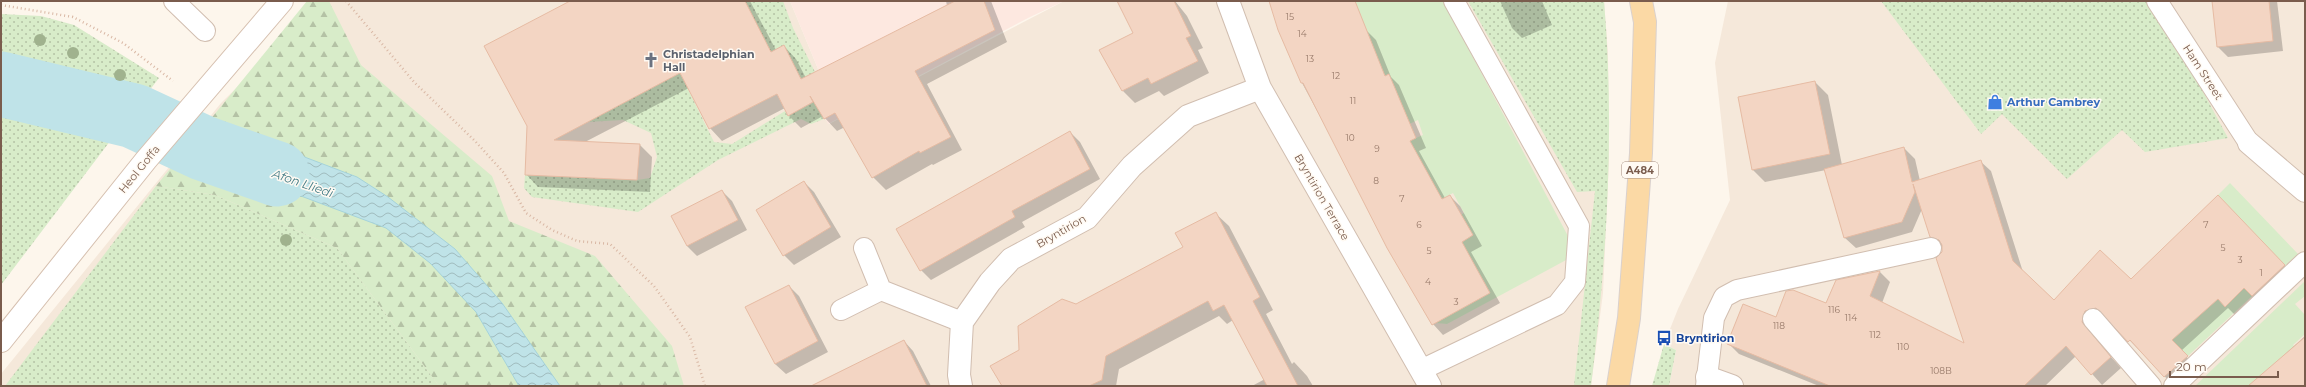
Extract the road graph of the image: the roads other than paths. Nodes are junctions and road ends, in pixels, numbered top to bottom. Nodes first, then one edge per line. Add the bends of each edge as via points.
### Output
1 (174, 1) edge
2 (282, 1) edge
3 (1228, 1) edge
4 (1454, 1) edge
5 (1641, 1) edge
6 (1650, 1) edge
7 (2157, 1) edge
8 (1645, 22) junction
9 (205, 31) dead end
10 (1260, 88) junction
11 (2249, 144) joint
12 (2305, 191) edge
13 (864, 248) dead end
14 (1931, 248) dead end
15 (2305, 262) edge
16 (881, 290) junction
17 (841, 310) dead end
18 (2093, 319) dead end
19 (962, 322) junction
20 (1, 341) edge
21 (1425, 378) edge
22 (1706, 381) edge
23 (961, 386) edge
24 (1618, 386) edge
25 (1732, 386) edge
26 (2151, 386) edge
27 (2174, 386) edge

1 - 9 lane
2 - 20 street, Heol Goffa via 146,160
3 - 10 street, Bryntirion Terrace
4 - 21 lane via 1579,226 1575,282 1557,305
5 - 8 main road, A484
6 - 8 main road, A484
7 - 11 lane, Ham Street
8 - 24 main road, A484 via 1642,153 1628,318
10 - 19 street, Bryntirion via 1188,116 1132,166 1087,218 1011,259 990,282
10 - 21 street, Bryntirion Terrace
11 - 12 street
13 - 16 lane
14 - 22 lane via 1737,290 1724,297 1714,318
15 - 27 lane
16 - 17 lane
16 - 19 lane
18 - 26 lane
19 - 23 street via 959,375
22 - 25 street

